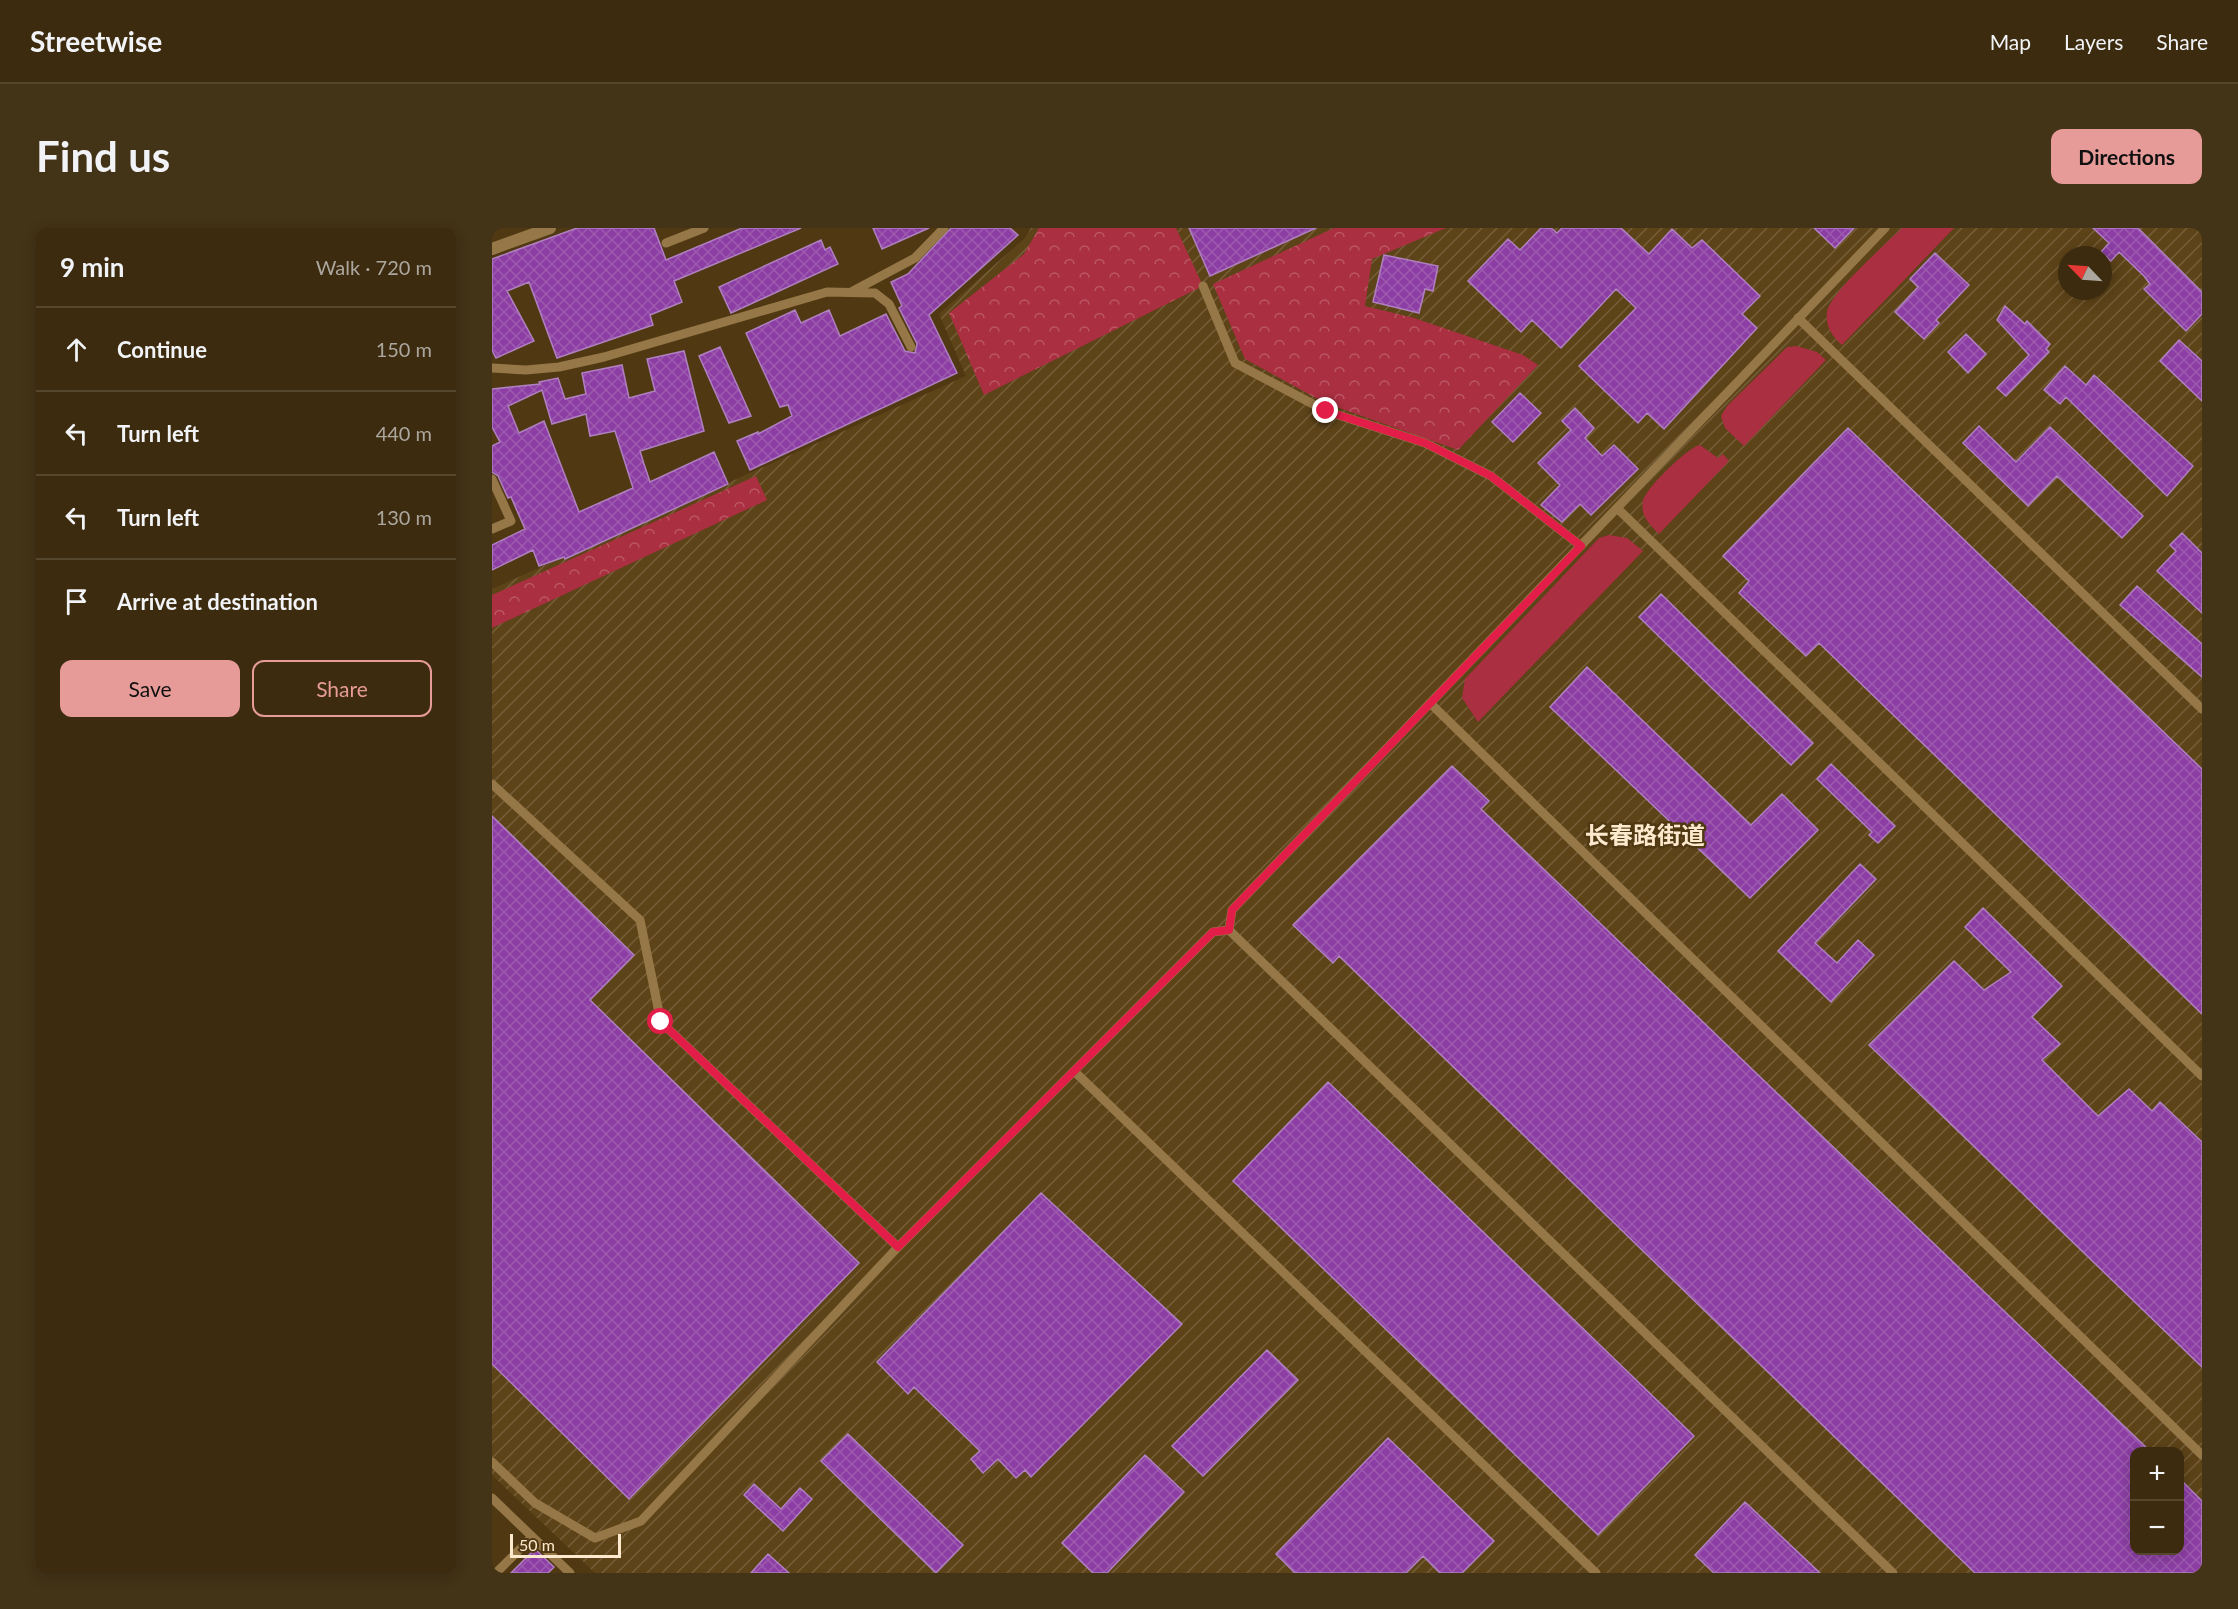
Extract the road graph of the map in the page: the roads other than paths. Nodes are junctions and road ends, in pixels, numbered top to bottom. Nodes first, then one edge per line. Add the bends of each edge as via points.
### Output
1 (550, 228) edge
2 (704, 228) edge
3 (944, 228) edge
4 (1885, 228) edge
5 (666, 243) dead end
6 (492, 249) edge
7 (1203, 286) dead end
8 (853, 291) junction
9 (1798, 318) junction
10 (910, 347) dead end
11 (492, 368) edge
12 (492, 479) edge
13 (1617, 507) junction
14 (492, 529) edge
15 (1581, 546) junction
16 (1430, 703) junction
17 (2202, 709) edge
18 (492, 784) edge
19 (1229, 930) junction
20 (1074, 1071) junction
21 (2202, 1076) edge
22 (898, 1247) junction
23 (2202, 1455) edge
24 (492, 1462) edge
25 (492, 1498) edge
26 (532, 1537) junction
27 (496, 1573) edge
28 (570, 1573) edge
29 (1596, 1573) edge
30 (1893, 1573) edge

1 - 6 street
2 - 5 lane
3 - 8 lane via 915,258
4 - 9 lane
7 - 15 lane via 1235,363 1326,411 1425,443 1491,476
8 - 10 lane via 875,293 889,304
8 - 11 lane via 794,300 744,318 559,367
9 - 13 lane
9 - 17 lane
12 - 14 lane via 511,521
13 - 15 lane
13 - 21 lane
15 - 16 lane
16 - 19 lane via 1232,910
16 - 23 lane
18 - 22 lane via 640,920 661,1022
19 - 20 lane via 1213,932
19 - 30 lane
20 - 22 lane
20 - 29 lane
22 - 24 lane via 641,1521 595,1538 535,1503
25 - 26 lane
26 - 27 lane
26 - 28 lane

